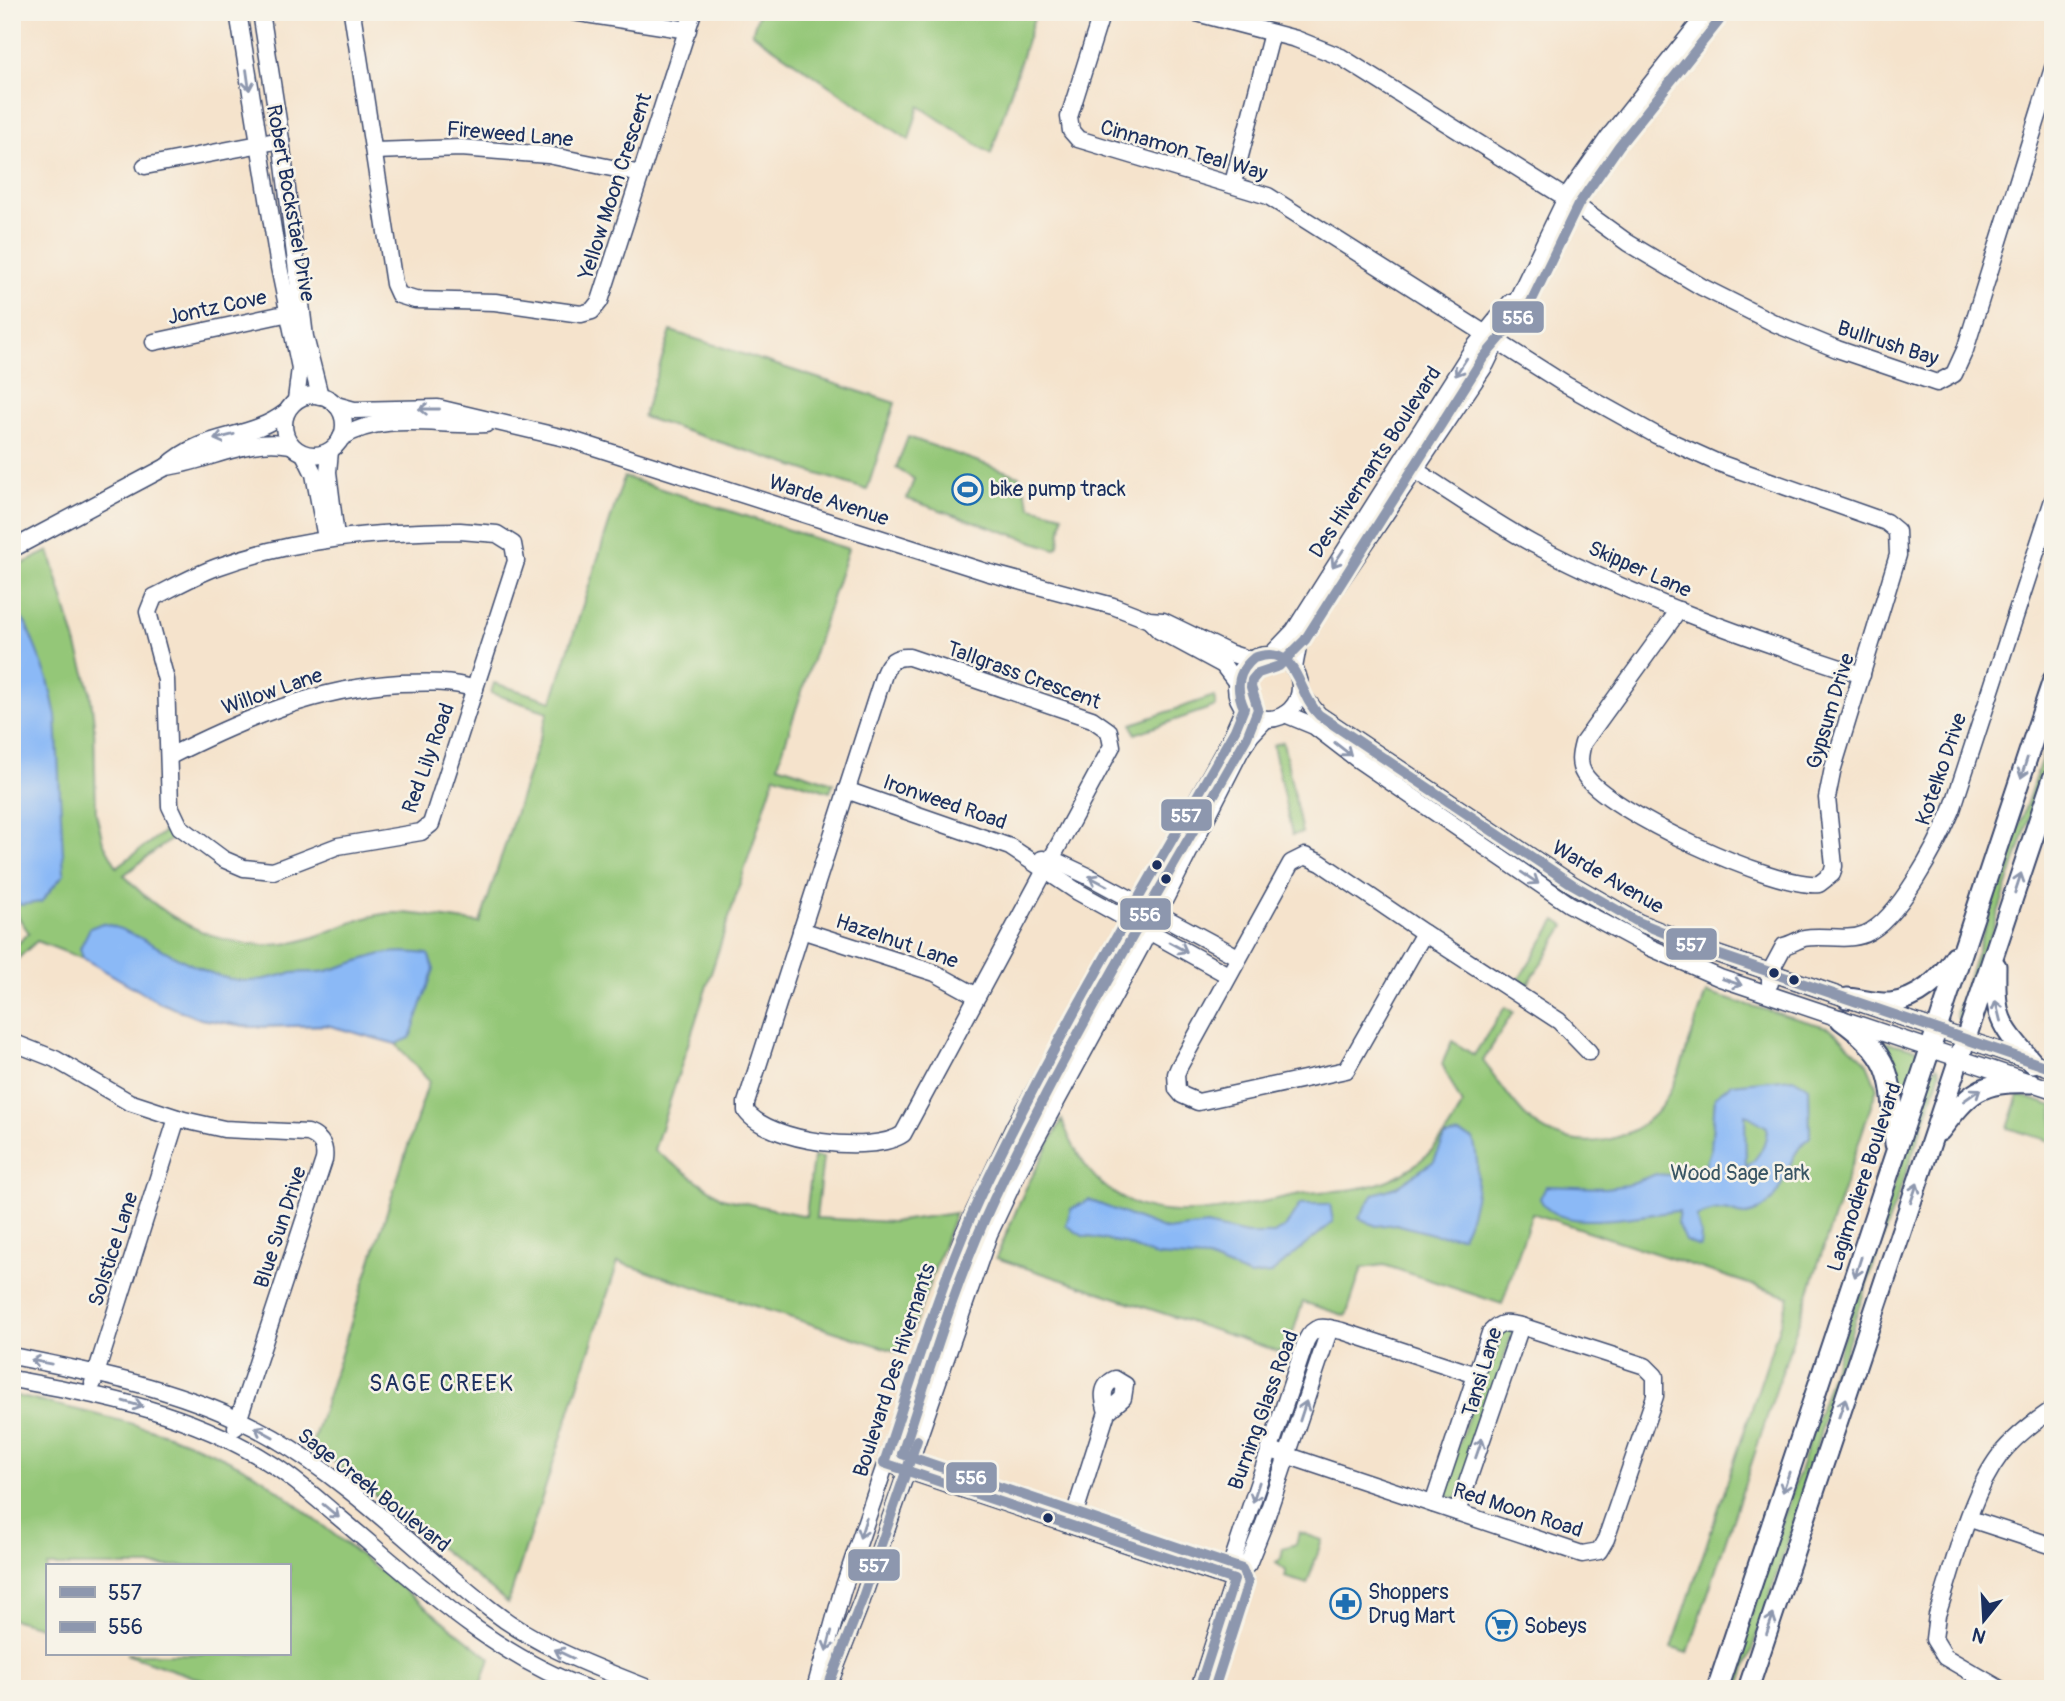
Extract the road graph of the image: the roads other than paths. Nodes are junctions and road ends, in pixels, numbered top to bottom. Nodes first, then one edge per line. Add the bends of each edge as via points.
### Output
1 (238, 12) edge
2 (261, 12) edge
3 (352, 12) edge
4 (573, 12) edge
5 (694, 12) edge
6 (1102, 12) edge
7 (1193, 12) edge
8 (1707, 12) edge
9 (688, 30) junction
10 (1272, 33) junction
11 (2053, 68) edge
12 (281, 140) junction
13 (258, 143) junction
14 (374, 151) junction
15 (145, 166) dead end
16 (641, 174) junction
17 (1233, 183) junction
18 (1566, 198) junction
19 (289, 313) junction
20 (1491, 337) junction
21 (154, 342) dead end
22 (320, 396) junction
23 (336, 405) junction
24 (291, 406) junction
25 (496, 422) junction
26 (336, 444) junction
27 (297, 449) junction
28 (166, 467) junction
29 (1415, 470) junction
30 (2053, 500) edge
31 (331, 538) junction
32 (12, 549) edge
33 (1679, 610) junction
34 (1149, 620) junction
35 (1271, 655) junction
36 (1251, 660) junction
37 (1294, 668) junction
38 (1862, 675) junction
39 (2053, 680) edge
40 (1236, 682) junction
41 (475, 689) junction
42 (1300, 692) junction
43 (1244, 708) junction
44 (1285, 714) junction
45 (1266, 719) junction
46 (170, 756) junction
47 (2053, 778) edge
48 (846, 790) junction
49 (1048, 866) junction
50 (1137, 902) junction
51 (1157, 914) junction
52 (1127, 919) junction
53 (800, 930) junction
54 (1148, 931) junction
55 (1970, 931) junction
56 (1424, 933) junction
57 (1996, 948) junction
58 (1238, 957) junction
59 (1770, 972) junction
60 (1228, 975) junction
61 (977, 996) junction
62 (1847, 998) junction
63 (1781, 999) junction
64 (1841, 1020) junction
65 (1937, 1030) junction
66 (1965, 1039) junction
67 (12, 1042) edge
68 (1931, 1049) junction
69 (1589, 1052) dead end
70 (1959, 1059) junction
71 (2053, 1069) edge
72 (2032, 1073) junction
73 (2053, 1090) edge
74 (177, 1118) junction
75 (1931, 1143) junction
76 (1895, 1155) junction
77 (1521, 1326) junction
78 (1330, 1328) junction
79 (12, 1356) edge
80 (96, 1373) junction
81 (1476, 1375) junction
82 (12, 1379) edge
83 (89, 1394) junction
84 (2053, 1409) edge
85 (1107, 1412) dead end
86 (239, 1419) junction
87 (230, 1439) junction
88 (1270, 1450) junction
89 (1288, 1456) junction
90 (884, 1463) junction
91 (905, 1470) junction
92 (1433, 1504) junction
93 (1457, 1512) junction
94 (1970, 1519) junction
95 (1070, 1525) junction
96 (2053, 1546) edge
97 (1234, 1580) junction
98 (1717, 1688) edge
99 (588, 1689) edge
100 (650, 1689) edge
101 (815, 1689) edge
102 (827, 1689) edge
103 (1199, 1689) edge
104 (1748, 1689) edge
105 (2000, 1689) edge

1 -> 13 street, Robert Bockstael Drive
2 - 12 street, Robert Bockstael Drive
3 - 14 street, Yellow Moon Crescent
4 - 9 street
5 - 9 street, Yellow Moon Crescent
6 - 17 street, Cinnamon Teal Way via 1069,117 1071,131 1086,143
7 - 10 street
8 - 18 street, Des Hivernants Boulevard
9 - 16 street, Yellow Moon Crescent
10 - 17 street
10 - 18 street via 1320,48 1360,68
11 - 18 street, Bullrush Bay via 1965,350 1954,374 1937,383 1837,349 1714,293 1628,243
12 - 13 street
12 - 22 street, Robert Bockstael Drive via 305,337
13 - 15 street
13 - 19 street, Robert Bockstael Drive
14 - 16 street, Fireweed Lane via 461,148 548,155
14 - 16 street, Yellow Moon Crescent via 394,284 399,295 415,300 495,302 580,314 592,311 600,301
17 - 20 street, Cinnamon Teal Way via 1291,207
18 - 20 street, Des Hivernants Boulevard via 1519,294
19 - 21 street, Jontz Cove
19 - 24 street, Robert Bockstael Drive via 300,368
20 - 29 street, Des Hivernants Boulevard
20 -> 35 street, Des Hivernants Boulevard via 1294,631
20 - 38 street, Gypsum Drive via 1656,436 1892,526 1899,539 1898,555
22 - 23 street
22 - 24 street
25 -> 23 street, Warde Avenue via 438,408 354,410
23 - 26 street via 344,424
24 - 27 street via 285,435
24 -> 28 street via 267,426 184,450
25 - 26 street, Warde Avenue via 374,426 354,429
25 - 34 street, Warde Avenue via 581,442
26 - 27 street via 322,455
26 - 31 street via 328,472
27 - 28 street via 273,443 248,446
27 - 31 street via 314,474
28 - 32 street
29 - 33 street, Skipper Lane via 1533,544
29 - 37 street, Des Hivernants Boulevard via 1320,607 1298,646
30 - 59 street, Kotelko Drive via 1940,839 1878,925 1864,934 1805,938 1784,946
31 - 41 street, Red Lily Road via 460,531 496,534 513,544 516,561
31 - 46 street, Red Lily Road via 215,568 153,597 148,612 166,680
33 - 38 street, Skipper Lane
33 - 38 street, Gypsum Drive via 1583,743 1579,762 1589,780 1645,818 1708,851 1756,869 1810,885 1832,874 1827,798
34 - 36 street, Warde Avenue via 1163,621
34 - 40 street, Warde Avenue via 1160,631 1223,665
35 - 36 street
35 - 37 street
36 - 40 street
37 - 42 street
39 -> 55 main road, Lagimodiere Boulevard
40 - 43 street
41 - 46 street, Willow Lane via 413,682 365,685 305,698 235,724
41 - 46 street, Red Lily Road via 430,824 421,832 338,846 273,871 244,868 223,859 180,827 170,806
42 - 44 street
42 - 59 street, Warde Avenue via 1319,715 1583,891 1673,938
43 - 45 street
43 - 50 street, Boulevard Des Hivernants
44 - 45 street
44 -> 63 street, Warde Avenue via 1314,726 1609,928 1684,964
45 - 51 street, Boulevard Des Hivernants via 1241,750
57 -> 47 main road
48 - 49 street, Ironweed Road via 993,839
48 - 49 street, Tallgrass Crescent via 884,674 895,659 909,657 1071,711 1109,731 1112,746
48 - 53 street, Tallgrass Crescent
50 -> 49 street, Ironweed Road
49 - 52 street, Ironweed Road
49 - 61 street, Tallgrass Crescent
50 - 51 street, Ironweed Road
50 - 52 street, Boulevard Des Hivernants
51 - 54 street, Boulevard Des Hivernants
51 - 58 street, Ironweed Road
52 - 54 street, Ironweed Road
52 - 90 street, Boulevard Des Hivernants via 969,1220
53 - 61 street, Hazelnut Lane via 935,973
53 - 61 street, Tallgrass Crescent via 746,1103 751,1118 774,1129 830,1143 896,1139 903,1134
54 -> 60 street, Ironweed Road
54 - 91 street, Boulevard Des Hivernants via 1023,1161 989,1234
55 - 62 main road via 1939,979 1924,990 1890,1003
55 - 65 main road, Lagimodiere Boulevard
56 - 58 street via 1305,856 1291,863
56 - 60 street via 1346,1070 1198,1102 1182,1096 1176,1074
56 - 69 street via 1559,1021
57 - 66 main road
72 -> 57 main road via 1999,1018
58 - 60 street
59 - 62 street, Warde Avenue
59 - 63 street via 1771,985
62 - 65 street, Warde Avenue
63 - 64 street, Warde Avenue
64 - 68 street, Warde Avenue
64 - 76 main road via 1882,1056 1891,1086
65 - 66 street, Warde Avenue
65 - 68 main road, Lagimodiere Boulevard
66 - 70 main road
66 - 72 street, Warde Avenue
67 - 74 street, Blue Sun Drive via 55,1059 129,1102
68 - 70 street, Warde Avenue
68 - 76 main road, Lagimodiere Boulevard
70 - 72 street, Warde Avenue
70 - 75 main road
71 - 72 street, Warde Avenue
72 - 73 street, Warde Avenue
75 -> 72 main road via 1975,1090
74 - 80 street, Solstice Lane
74 - 86 street, Blue Sun Drive via 224,1129 308,1133 317,1137 325,1153
104 -> 75 main road
76 -> 98 main road, Lagimodiere Boulevard
77 - 81 street, Tansi Lane via 1507,1322 1490,1333
93 -> 77 street, Tansi Lane
77 - 93 street, Red Moon Road via 1645,1366 1655,1376 1655,1396 1611,1526 1599,1552 1582,1554
78 - 81 street
78 - 88 street, Burning Glass Road via 1314,1328 1306,1341
89 -> 78 street, Burning Glass Road
80 -> 79 street, Sage Creek Boulevard
80 - 83 street, Solstice Lane
80 - 86 street, Sage Creek Boulevard via 162,1389
81 - 92 street, Tansi Lane
82 - 83 street, Sage Creek Boulevard
83 -> 87 street, Sage Creek Boulevard via 160,1412
84 - 94 street via 2000,1455
85 - 95 street
86 - 87 street, Blue Sun Drive
100 -> 86 street, Sage Creek Boulevard via 583,1664 525,1633 352,1494
87 -> 99 street, Sage Creek Boulevard via 299,1483 487,1636 545,1671
88 - 89 street, Red Moon Road
88 -> 97 street, Burning Glass Road via 1233,1559
89 - 92 street, Red Moon Road
89 - 97 street, Burning Glass Road via 1248,1564
90 - 91 street
90 -> 101 street, Boulevard Des Hivernants
91 - 95 street
91 - 102 street, Boulevard Des Hivernants
92 - 93 street, Red Moon Road
94 - 96 street
94 - 105 street via 1937,1615 1934,1639 1945,1657
95 - 97 street
97 - 103 street, Burning Glass Road

